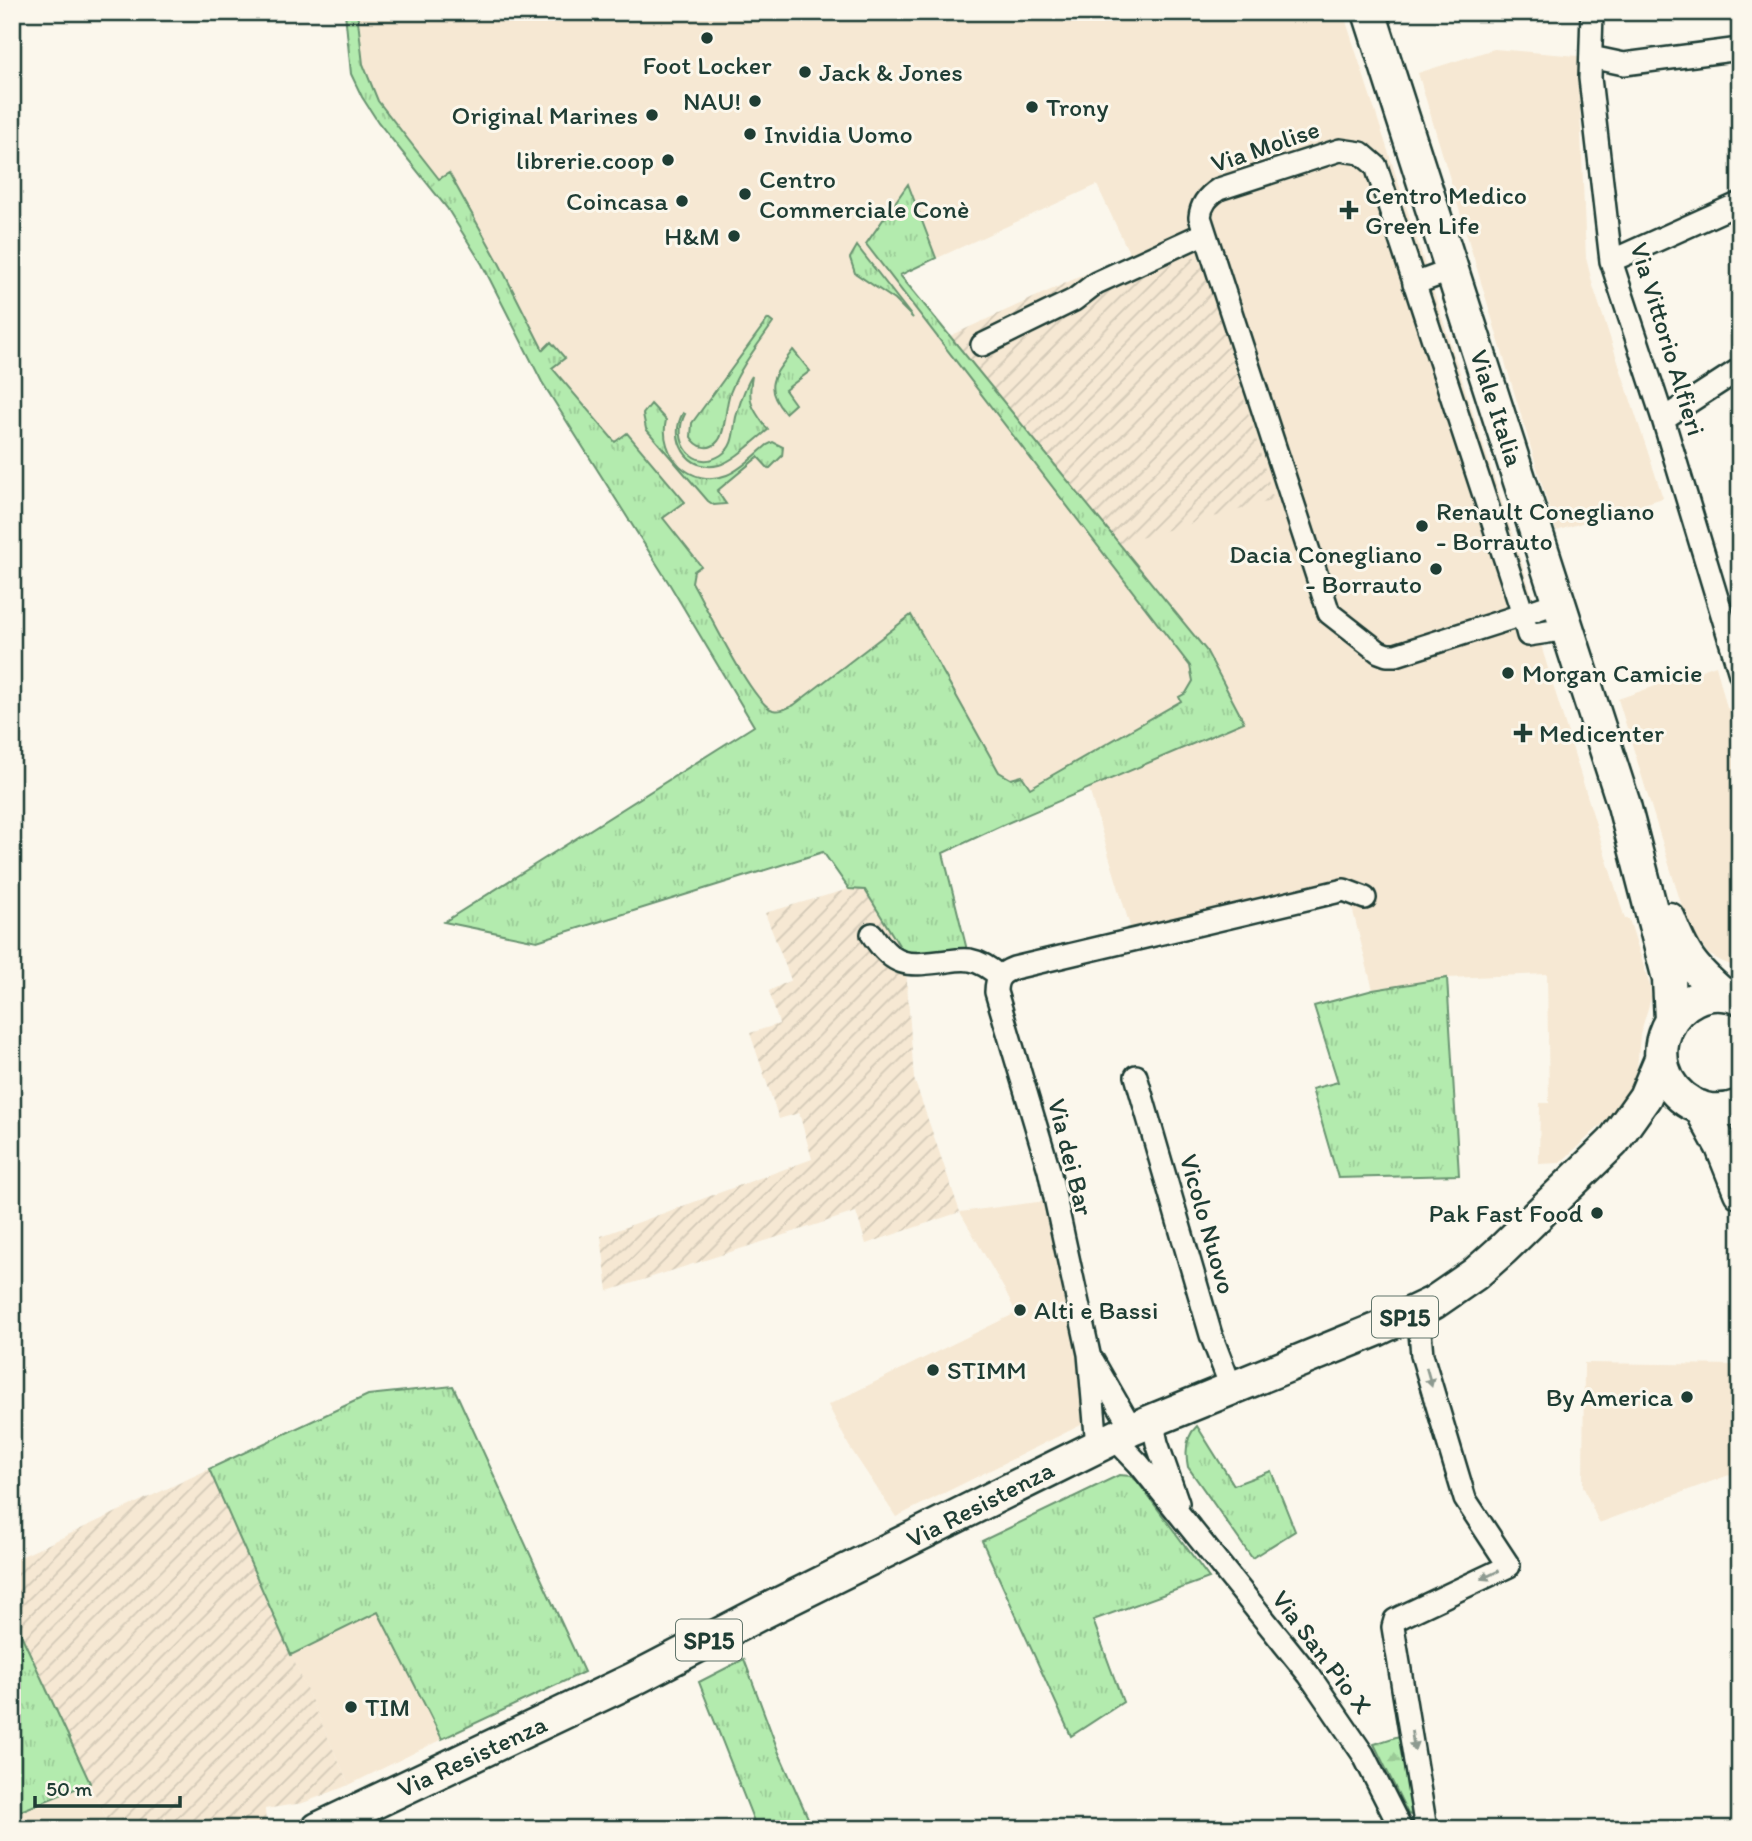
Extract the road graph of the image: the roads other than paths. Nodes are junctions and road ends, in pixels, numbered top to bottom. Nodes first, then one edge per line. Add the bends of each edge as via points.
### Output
1 (1369, 12) edge
2 (1592, 12) edge
3 (1740, 49) edge
4 (1591, 57) junction
5 (1740, 203) edge
6 (1205, 233) junction
7 (1611, 261) junction
8 (1452, 270) junction
9 (1414, 284) junction
10 (982, 345) dead end
11 (1740, 369) edge
12 (1663, 419) junction
13 (1522, 614) junction
14 (1564, 615) junction
15 (1740, 674) edge
16 (1624, 805) junction
17 (1365, 898) dead end
18 (872, 934) dead end
19 (999, 976) junction
20 (1731, 996) edge
21 (1671, 1020) junction
22 (1661, 1059) junction
23 (1136, 1076) dead end
24 (1740, 1106) edge
25 (1698, 1107) junction
26 (1613, 1142) junction
27 (1740, 1192) edge
28 (1418, 1311) junction
29 (1089, 1354) junction
30 (1231, 1387) junction
31 (1124, 1433) junction
32 (1183, 1518) junction
33 (318, 1829) edge
34 (1401, 1829) edge
35 (1426, 1829) edge

1 - 8 main road, Viale Italia
2 - 4 street, Via Vittorio Alfieri
3 - 4 street via 1624,64
4 - 7 street, Via Vittorio Alfieri
5 - 7 street
6 - 9 street, Via Molise via 1201,209 1219,189 1351,150 1376,166
6 - 10 street via 1096,283 1074,300
6 - 13 street, Via Molise via 1329,614 1387,655
7 - 12 street, Via Vittorio Alfieri
8 - 9 street
8 - 14 main road, Viale Italia
9 - 13 street, Via Molise
11 - 12 street
12 - 15 street, Via Vittorio Alfieri
13 - 14 street, Via Molise
14 - 16 main road, Viale Italia
16 - 20 main road via 1682,952 1701,976
16 - 21 main road via 1669,979
17 - 19 street via 1345,890 1014,968
18 - 19 street via 889,957 903,964 967,959
19 - 29 street, Via dei Bar via 996,992 1049,1170
20 - 21 main road via 1695,998
21 - 22 main road
22 - 25 main road via 1676,1091
22 - 26 main road, SP15 via 1645,1097
23 - 30 street, Vicolo Nuovo via 1211,1335
24 - 25 main road via 1719,1111
25 - 26 main road, SP15 via 1647,1120
25 - 27 main road via 1722,1147
26 - 28 main road, Via Resistenza / SP15 via 1475,1274
28 - 30 main road, Via Resistenza / SP15
28 -> 35 street via 1422,1355 1465,1499 1508,1566 1395,1620
29 - 31 street, Via dei Bar
29 - 31 street, Via dei Bar
30 - 31 main road, Via Resistenza / SP15
31 - 32 street, Via San Pio X via 1139,1464
31 - 32 street, Via San Pio X via 1157,1443
31 - 33 main road, Via Resistenza / SP15 via 634,1679
32 - 34 street, Via San Pio X via 1309,1675 1363,1754

